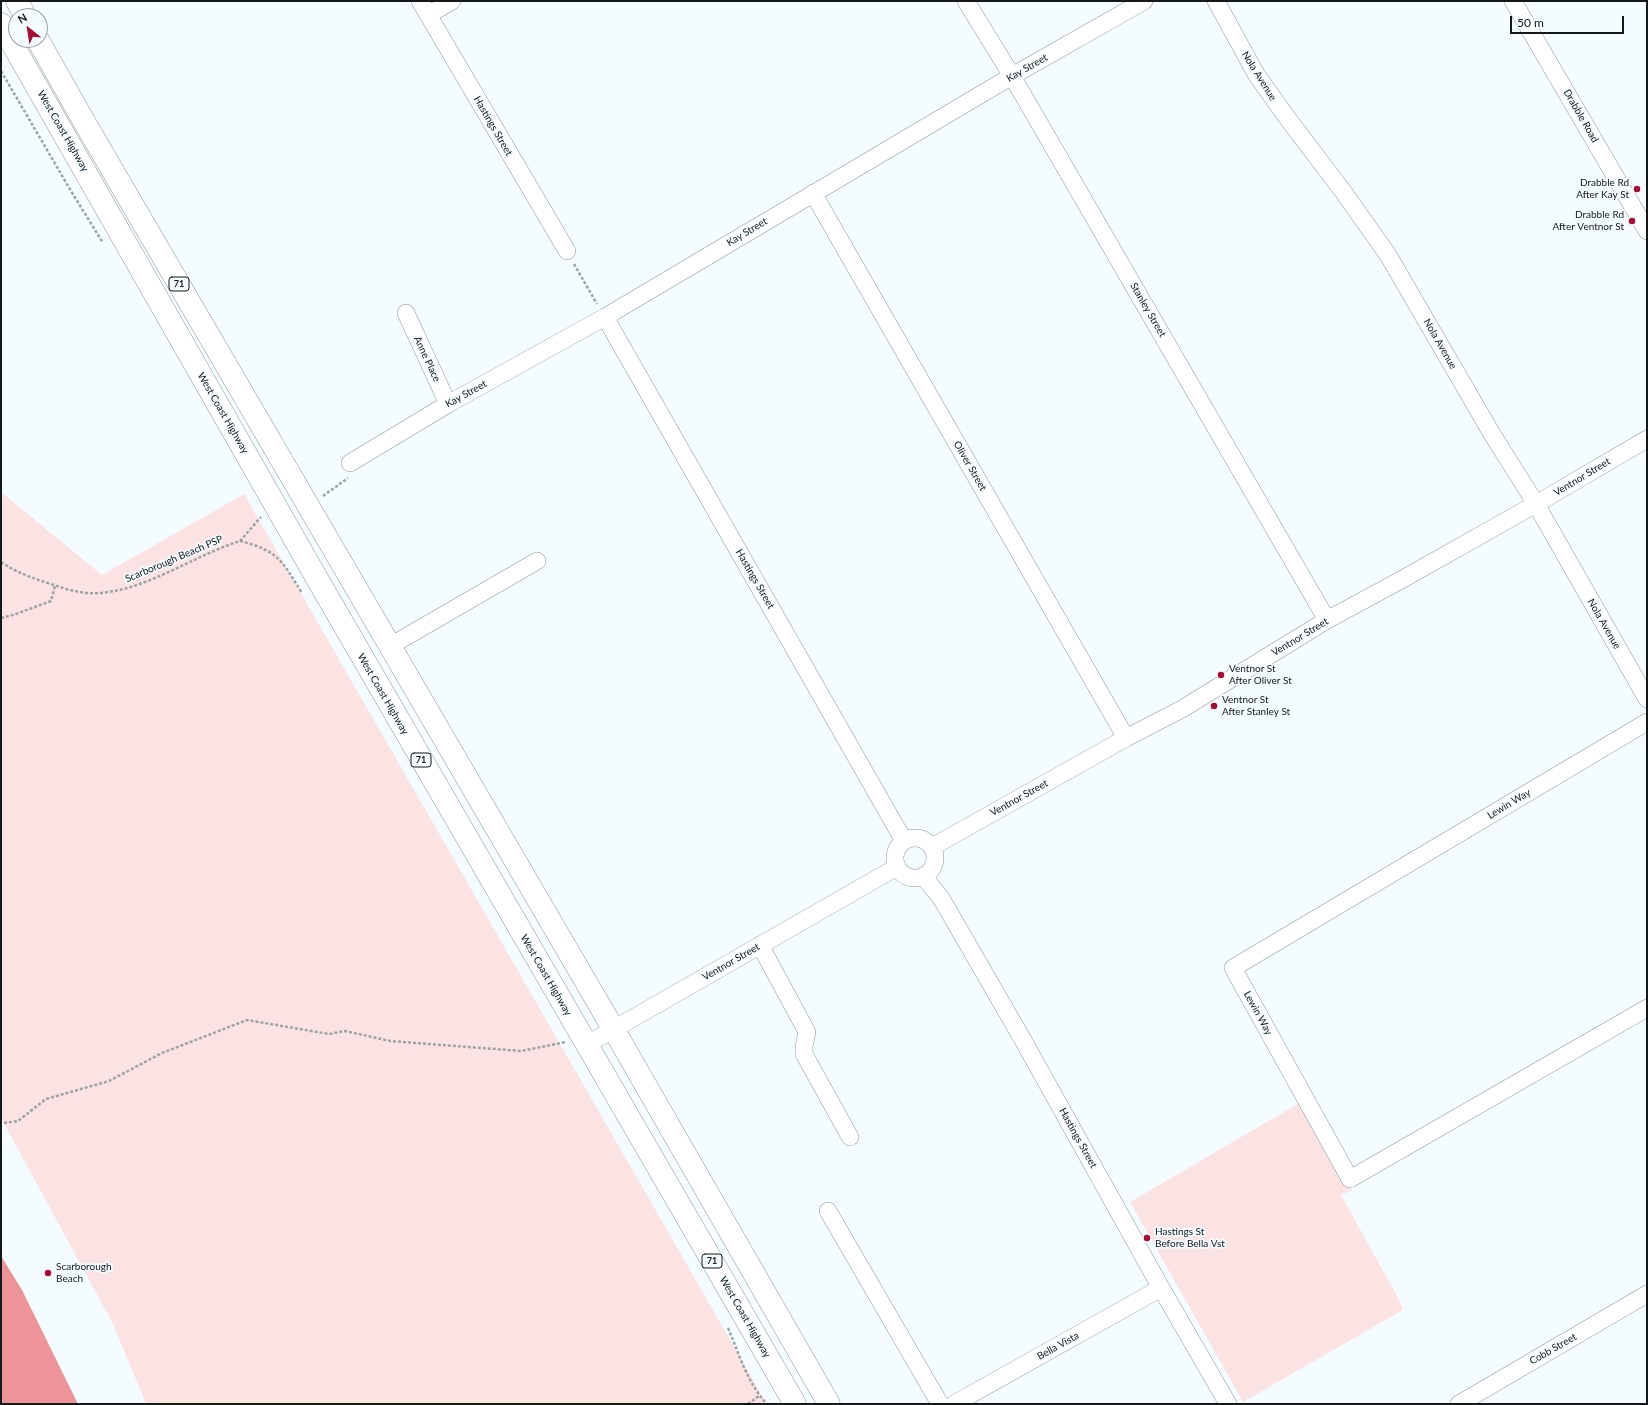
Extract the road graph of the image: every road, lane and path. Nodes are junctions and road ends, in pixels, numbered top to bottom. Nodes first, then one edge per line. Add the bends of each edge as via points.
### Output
1 (452, 1) edge
2 (966, 1) edge
3 (1144, 1) edge
4 (1216, 1) edge
5 (1513, 1) edge
6 (424, 8) edge
7 (1, 24) edge
8 (43, 48) edge
9 (1012, 76) junction
10 (813, 194) junction
11 (1647, 231) edge
12 (567, 251) joint
13 (406, 313) dead end
14 (605, 317) junction
15 (448, 404) junction
16 (1647, 438) edge
17 (350, 463) dead end
18 (1536, 504) junction
19 (240, 541) dead end
20 (537, 561) dead end
21 (1, 562) edge
22 (345, 569) junction
23 (319, 582) junction
24 (55, 586) junction
25 (1, 618) edge
26 (1327, 620) junction
27 (390, 646) junction
28 (1647, 699) edge
29 (1647, 722) edge
30 (1126, 738) junction
31 (904, 841) junction
32 (932, 847) junction
33 (897, 867) junction
34 (923, 876) junction
35 (760, 945) junction
36 (1647, 1008) edge
37 (614, 1030) junction
38 (564, 1042) dead end
39 (586, 1045) junction
40 (4, 1123) dead end
41 (850, 1137) dead end
42 (828, 1211) dead end
43 (1161, 1288) junction
44 (1647, 1294) edge
45 (796, 1347) junction
46 (759, 1396) dead end
47 (791, 1397) edge
48 (748, 1404) edge
49 (829, 1404) edge
50 (940, 1404) edge
51 (954, 1404) edge
52 (1228, 1404) edge
53 (1459, 1404) edge

1 - 6 street
2 - 9 street, Stanley Street
3 - 9 street, Kay Street
4 - 18 street, Nola Avenue via 1256,74 1388,255 1492,434
5 - 11 street, Drabble Road
6 - 12 street, Hastings Street
7 - 23 highway, West Coast Highway / 71
8 - 22 highway, 71
9 - 10 street, Kay Street
9 - 26 street, Stanley Street
10 - 14 street, Kay Street
10 - 30 street, Oliver Street
12 - 14 path
13 - 15 street, Anne Place
14 - 15 street, Kay Street
14 - 31 street, Hastings Street
15 - 17 street, Kay Street
16 - 18 street, Ventnor Street
18 - 26 street, Ventnor Street
18 - 28 street, Nola Avenue
19 - 24 path, Scarborough Beach PSP via 124,589 98,593 75,592
20 - 27 street
21 - 24 path, Scarborough Beach PSP via 14,570
22 - 23 highway
22 - 27 highway, 71
23 - 39 highway, West Coast Highway / 71
24 - 25 path via 51,601
26 - 30 street, Ventnor Street via 1182,709
27 - 37 highway, 71
29 - 36 street, Lewin Way via 1233,968 1350,1179
30 - 32 street, Ventnor Street
31 - 32 street via 918,838 925,840
31 - 33 street via 897,848
32 - 34 street via 935,854 934,866
33 - 34 street via 907,877
33 - 35 street, Ventnor Street
34 - 43 street, Hastings Street via 941,898
35 - 37 street, Ventnor Street
35 - 41 street via 808,1032 804,1054
37 - 39 street, Ventnor Street
37 - 45 highway, 71
38 - 40 path via 521,1051 390,1042 345,1031 329,1034 247,1020 162,1053 109,1081 46,1099 18,1121
39 - 47 highway, West Coast Highway / 71
42 - 50 street
43 - 51 street, Bella Vista
43 - 52 street, Hastings Street
44 - 53 street, Cobb Street
45 - 47 highway via 800,1380
45 - 49 highway, 71
46 - 48 path

